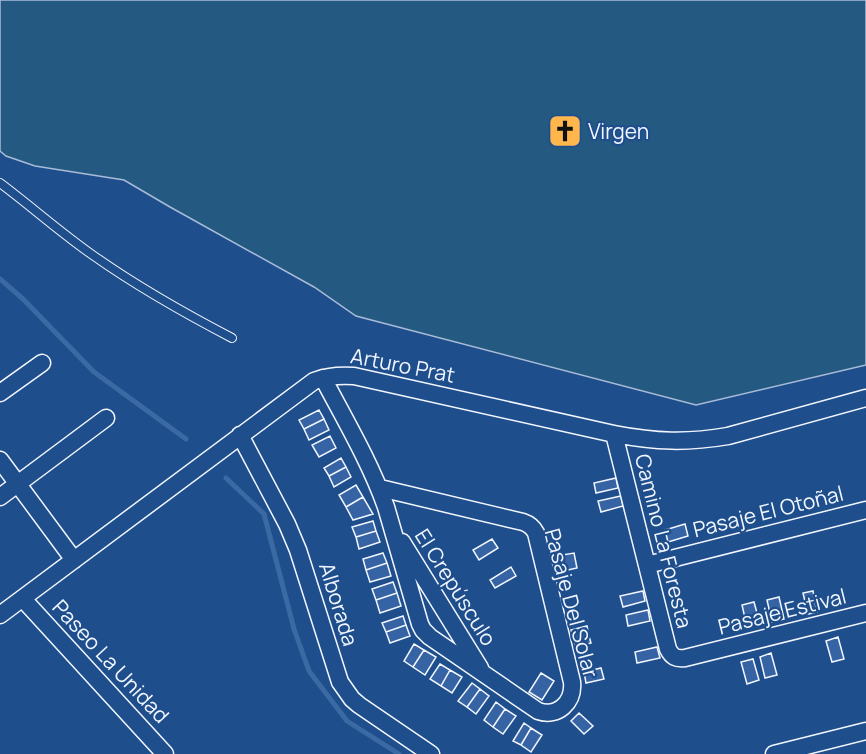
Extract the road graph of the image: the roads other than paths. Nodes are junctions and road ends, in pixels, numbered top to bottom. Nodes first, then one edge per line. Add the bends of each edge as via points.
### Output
1 (0, 183) edge
2 (232, 338) dead end
3 (42, 363) dead end
4 (323, 378) junction
5 (0, 393) edge
6 (866, 398) edge
7 (106, 418) dead end
8 (614, 434) junction
9 (240, 435) junction
10 (0, 460) edge
11 (17, 484) junction
12 (380, 488) junction
13 (0, 496) edge
14 (866, 510) edge
15 (391, 523) junction
16 (74, 560) junction
17 (647, 565) junction
18 (23, 599) junction
19 (866, 613) edge
20 (0, 615) edge
21 (675, 657) joint
22 (483, 673) junction
23 (568, 701) joint
24 (866, 731) edge
25 (165, 754) edge
26 (431, 754) edge
27 (774, 754) edge

1 - 2 lane via 130,281
3 - 5 street
4 - 8 street, Arturo Prat via 354,376
4 - 9 street, Arturo Prat
4 - 12 street, El Crepúsculo
6 - 8 street, Arturo Prat via 707,440 664,441
7 - 11 street
8 - 17 street, Camino La Foresta
9 - 16 street, Arturo Prat
9 - 26 street, Alborada via 298,550 340,682 359,705
10 - 11 street
11 - 13 street
11 - 16 street
12 - 15 street, El Crepúsculo
12 - 23 street, Pasaje Del Solar via 527,523 534,529 572,682
14 - 17 street, Pasaje El Otoñal
15 - 22 street, El Crepúsculo
15 - 22 street, El Crepúsculo via 423,630
16 - 18 street, Arturo Prat
17 - 21 street, Camino La Foresta via 668,649
18 - 20 street, Arturo Prat
18 - 25 street, Paseo La Unidad
19 - 21 street, Pasaje Estival via 685,658
22 - 23 street, El Crepúsculo via 544,713 557,711
24 - 27 street

